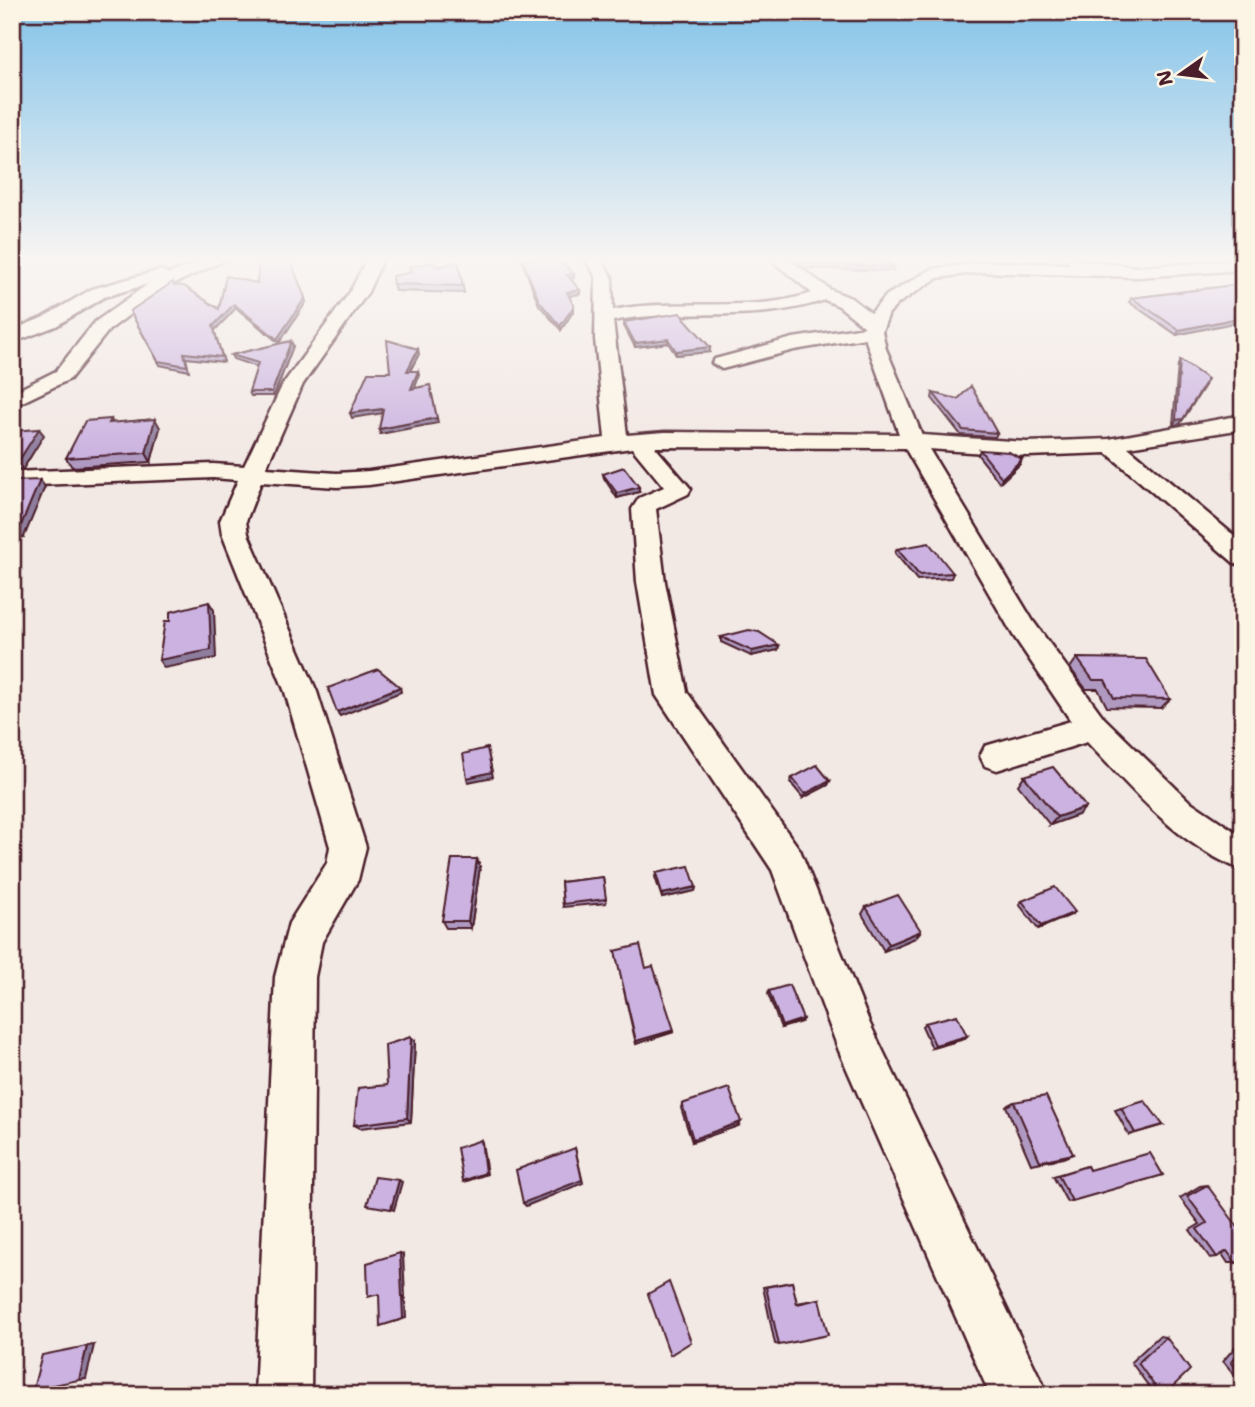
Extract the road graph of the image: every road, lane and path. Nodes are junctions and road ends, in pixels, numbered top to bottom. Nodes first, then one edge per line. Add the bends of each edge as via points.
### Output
1 (42, 325) edge
2 (104, 325) edge
3 (335, 325) edge
4 (605, 325) edge
5 (871, 325) edge
6 (874, 327) junction
7 (12, 337) edge
8 (722, 363) dead end
9 (17, 396) edge
10 (1243, 422) edge
11 (914, 441) junction
12 (628, 442) junction
13 (1113, 446) junction
14 (253, 473) junction
15 (12, 479) edge
16 (1243, 557) edge
17 (1093, 727) junction
18 (996, 756) dead end
19 (1243, 853) edge
20 (283, 1395) edge
21 (1020, 1395) edge

1 - 7 street
2 - 9 street via 63,375
3 - 14 street via 293,384
4 - 12 street via 604,339
5 - 6 street
6 - 8 street
6 - 11 street via 876,349
10 - 13 street
11 - 12 street
11 - 13 street via 1027,449
11 - 17 street via 1023,628
12 - 14 street via 369,478
12 - 21 street via 679,489 644,509 651,582 672,695 787,863 854,1036
13 - 16 street
14 - 15 street
14 - 20 street via 233,521 235,534 300,692 348,847 345,868 303,937 295,977
17 - 18 street
17 - 19 street via 1176,811 1223,846

